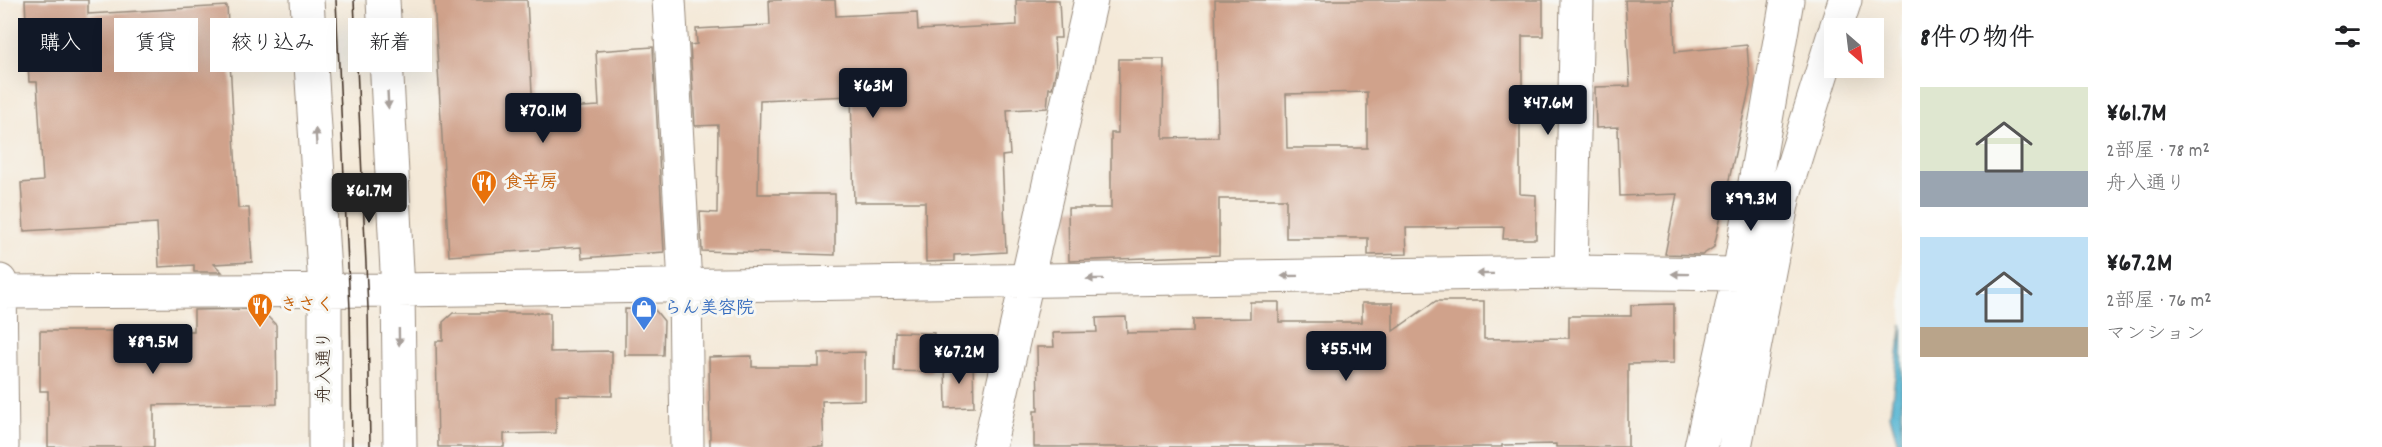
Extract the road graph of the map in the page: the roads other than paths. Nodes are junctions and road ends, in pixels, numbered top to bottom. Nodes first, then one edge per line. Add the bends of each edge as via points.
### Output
1 (307, 0) edge
2 (383, 0) edge
3 (669, 0) edge
4 (1091, 0) edge
5 (1577, 0) edge
6 (1787, 0) edge
7 (1845, 0) edge
8 (1839, 18) edge
9 (1824, 66) edge
10 (1570, 272) junction
11 (1739, 274) junction
12 (1029, 279) junction
13 (0, 282) edge
14 (685, 284) junction
15 (324, 288) junction
16 (398, 290) junction
17 (0, 292) edge
18 (2, 447) edge
19 (325, 447) edge
20 (400, 447) edge
21 (687, 447) edge
22 (988, 447) edge
23 (1701, 447) edge
24 (1735, 447) edge

15 -> 1 street, 舟入通り
2 -> 16 street
3 - 14 street
4 - 12 street
5 - 10 street
6 - 11 street
7 - 8 street
9 - 24 street via 1784,194
11 -> 10 street
10 -> 12 street
11 - 23 street
12 - 14 street
12 - 22 street
13 - 17 street
14 - 16 street
14 - 21 street
15 - 16 street
15 - 17 street
15 - 19 street, 舟入通り
16 -> 20 street
17 - 18 street

